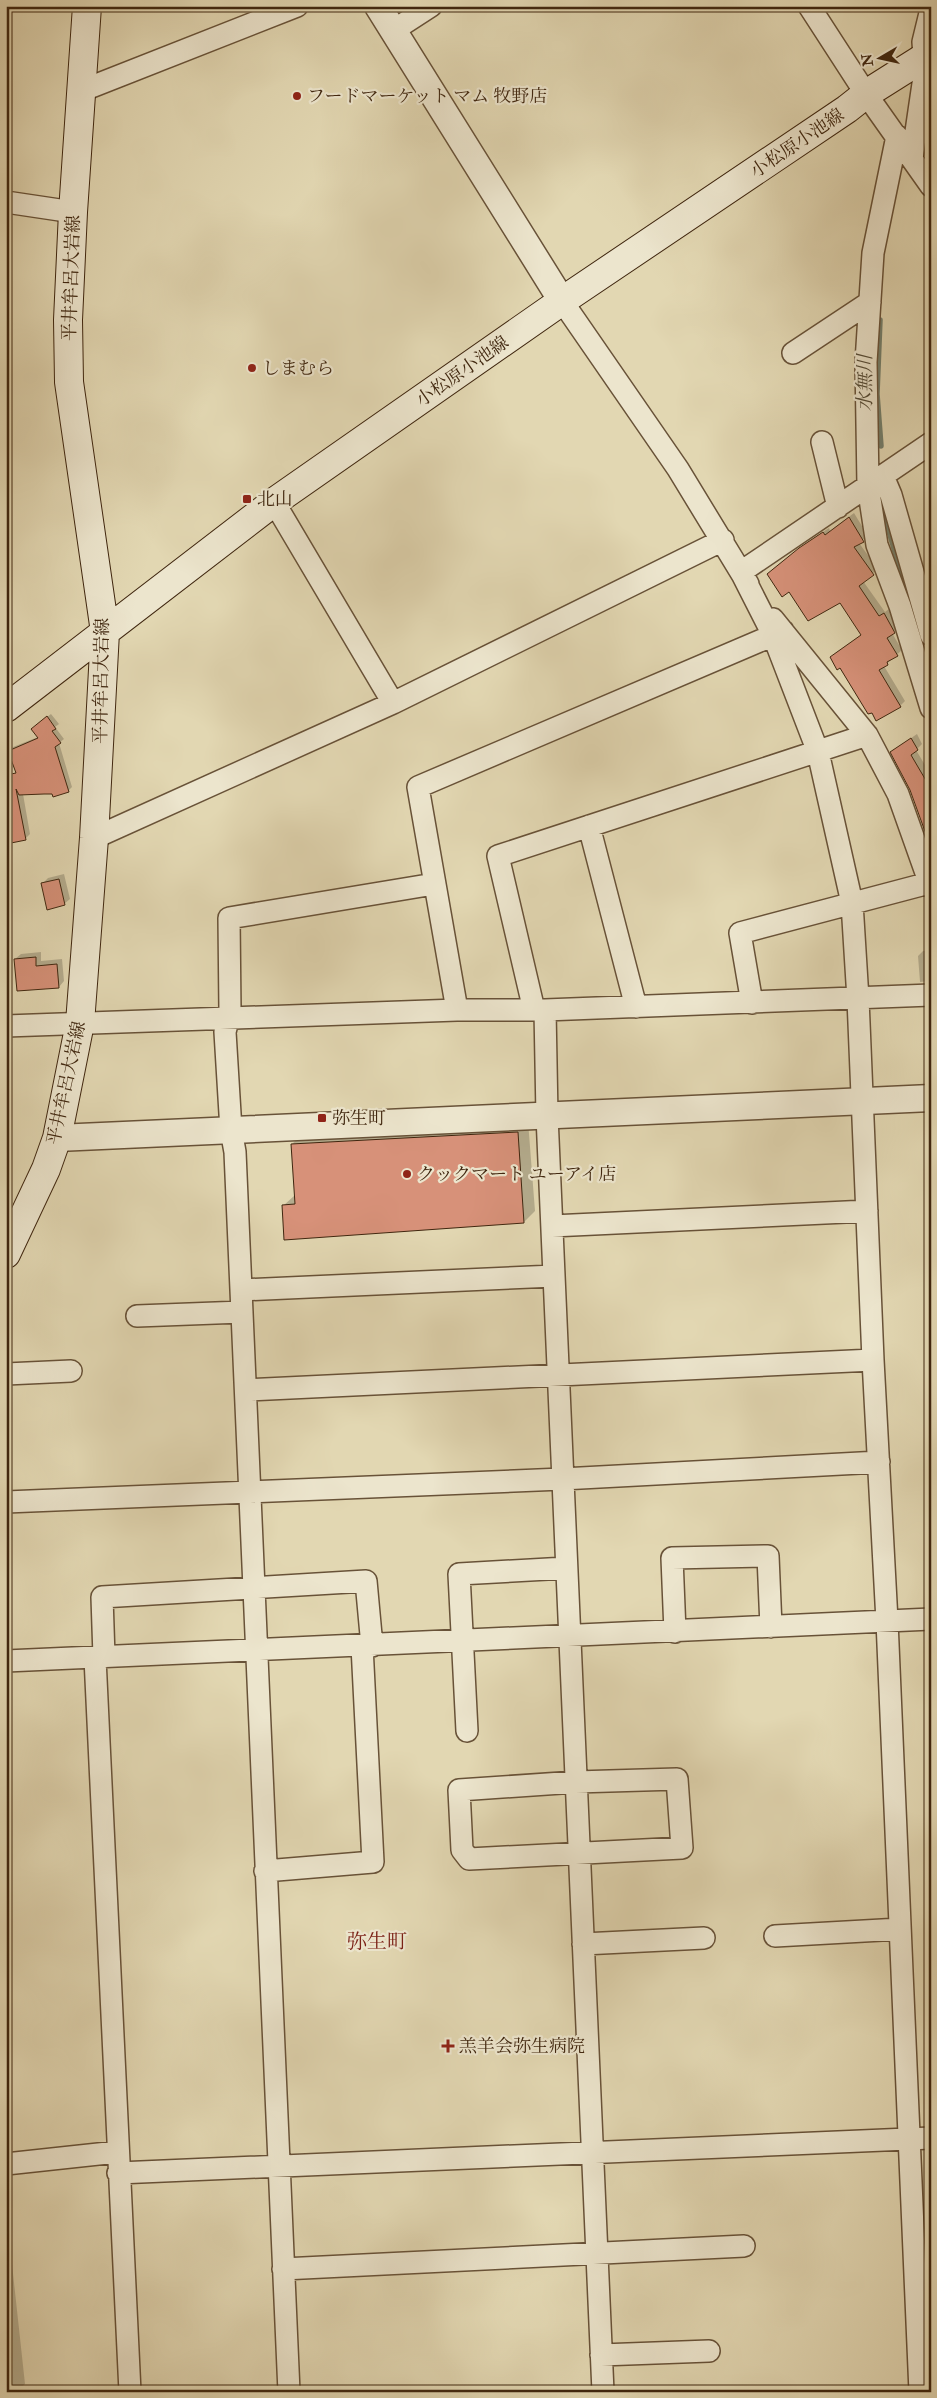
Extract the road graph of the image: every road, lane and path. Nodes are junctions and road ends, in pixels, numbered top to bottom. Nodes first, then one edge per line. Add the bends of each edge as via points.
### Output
1 (87, 6) edge
2 (297, 6) edge
3 (378, 6) edge
4 (431, 6) edge
5 (809, 6) edge
6 (931, 9) edge
7 (394, 30) junction
8 (927, 55) edge
9 (81, 91) junction
10 (866, 94) junction
11 (897, 136) junction
12 (912, 158) junction
13 (931, 186) edge
14 (6, 202) edge
15 (73, 212) junction
16 (562, 301) junction
17 (870, 302) junction
18 (793, 353) dead end
19 (822, 442) dead end
20 (931, 443) edge
21 (875, 481) junction
22 (274, 502) junction
23 (838, 507) junction
24 (723, 540) junction
25 (741, 572) junction
26 (106, 632) junction
27 (778, 633) junction
28 (931, 635) edge
29 (928, 686) edge
30 (393, 703) junction
31 (6, 708) edge
32 (931, 708) edge
33 (868, 735) junction
34 (818, 752) junction
35 (589, 826) junction
36 (94, 838) junction
37 (434, 884) junction
38 (930, 885) edge
39 (852, 903) junction
40 (931, 995) edge
41 (858, 999) junction
42 (752, 1003) junction
43 (636, 1007) junction
44 (457, 1010) junction
45 (539, 1010) junction
46 (228, 1020) junction
47 (80, 1023) junction
48 (6, 1026) edge
49 (931, 1098) edge
50 (862, 1102) junction
51 (547, 1116) junction
52 (231, 1130) junction
53 (57, 1138) junction
54 (867, 1211) junction
55 (552, 1226) junction
56 (6, 1253) edge
57 (554, 1276) junction
58 (241, 1290) junction
59 (242, 1312) junction
60 (137, 1316) dead end
61 (873, 1360) junction
62 (71, 1371) dead end
63 (6, 1374) edge
64 (558, 1376) junction
65 (246, 1390) junction
66 (879, 1462) junction
67 (562, 1479) junction
68 (249, 1491) junction
69 (6, 1502) edge
70 (566, 1568) junction
71 (252, 1590) junction
72 (931, 1619) edge
73 (887, 1621) junction
74 (771, 1627) junction
75 (675, 1632) junction
76 (570, 1637) junction
77 (462, 1641) junction
78 (367, 1646) junction
79 (256, 1651) junction
80 (100, 1658) junction
81 (6, 1661) edge
82 (467, 1731) dead end
83 (576, 1782) junction
84 (579, 1854) junction
85 (266, 1871) junction
86 (900, 1929) junction
87 (774, 1936) dead end
88 (704, 1938) dead end
89 (583, 1944) junction
90 (931, 2138) edge
91 (910, 2139) junction
92 (592, 2154) junction
93 (117, 2162) junction
94 (6, 2164) edge
95 (279, 2168) junction
96 (744, 2246) dead end
97 (597, 2253) junction
98 (283, 2268) junction
99 (709, 2351) dead end
100 (601, 2355) junction
101 (130, 2392) edge
102 (289, 2392) edge
103 (603, 2392) edge
104 (920, 2392) edge

1 - 9 main road, 平井牟呂大岩線
2 - 9 street
3 - 7 street
4 - 7 street
5 - 10 street
6 - 8 street via 923,42
7 - 16 street
8 - 10 main road, 小松原小池線
8 - 12 street
9 - 15 main road, 平井牟呂大岩線
10 - 11 street
10 - 16 main road, 小松原小池線
11 - 12 street
11 - 17 street via 873,253
12 - 13 street
14 - 15 street
15 - 26 main road, 平井牟呂大岩線 via 69,382
16 - 22 main road, 小松原小池線
16 - 24 street
17 - 18 street
17 - 21 street via 866,362
19 - 23 street
20 - 21 street
21 - 23 street
21 - 28 street via 891,495
21 - 29 street via 877,545
22 - 26 main road, 小松原小池線
22 - 30 street
23 - 25 street
24 - 25 street
24 - 30 street
25 - 27 street
26 - 31 main road, 小松原小池線
26 - 36 main road, 平井牟呂大岩線
27 - 33 street
27 - 34 street
27 - 37 street via 418,786
29 - 32 street
30 - 36 street
33 - 34 street
33 - 38 street via 898,794
34 - 35 street
34 - 39 street
35 - 43 street
35 - 45 street via 498,856
36 - 47 main road, 平井牟呂大岩線
37 - 44 street
37 - 46 street via 229,918
38 - 39 street
39 - 41 street
39 - 42 street via 740,933
40 - 41 street
41 - 42 street
41 - 50 street
42 - 43 street
43 - 45 street
44 - 45 street
44 - 46 street
45 - 51 street
46 - 47 street
46 - 52 street via 225,1032
47 - 48 street
47 - 53 main road, 平井牟呂大岩線
49 - 50 street
50 - 51 street
50 - 54 street
51 - 52 street
51 - 55 street
52 - 53 street
52 - 58 street via 235,1152
53 - 56 main road, 平井牟呂大岩線 via 46,1169
54 - 55 street
54 - 61 street
55 - 57 street
57 - 58 street
57 - 64 street
58 - 59 street
59 - 60 street
59 - 65 street
61 - 64 street
61 - 66 street
62 - 63 street
64 - 65 street
64 - 67 street
65 - 68 street
66 - 67 street
66 - 73 street
67 - 68 street
67 - 70 street
68 - 69 street
68 - 71 street
70 - 76 street
70 - 77 street via 459,1574
71 - 78 street via 366,1581
71 - 79 street
71 - 80 street via 102,1597
72 - 73 street
73 - 74 street
73 - 86 street
74 - 75 street
74 - 75 street via 768,1556 672,1558
75 - 76 street
76 - 77 street
76 - 83 street
77 - 78 street
77 - 82 street
78 - 79 street
78 - 85 street via 373,1862
79 - 80 street
79 - 85 street
80 - 81 street
80 - 93 street
83 - 84 street
83 - 84 street via 677,1779 682,1848
83 - 84 street via 459,1790 462,1850 469,1859
84 - 89 street
85 - 95 street
86 - 87 street
86 - 91 street
88 - 89 street
89 - 92 street
90 - 91 street
91 - 92 street
91 - 104 street
92 - 95 street
92 - 97 street
93 - 94 street
93 - 95 street
93 - 101 street
95 - 98 street
96 - 97 street
97 - 98 street
97 - 100 street
98 - 102 street
99 - 100 street
100 - 103 street

